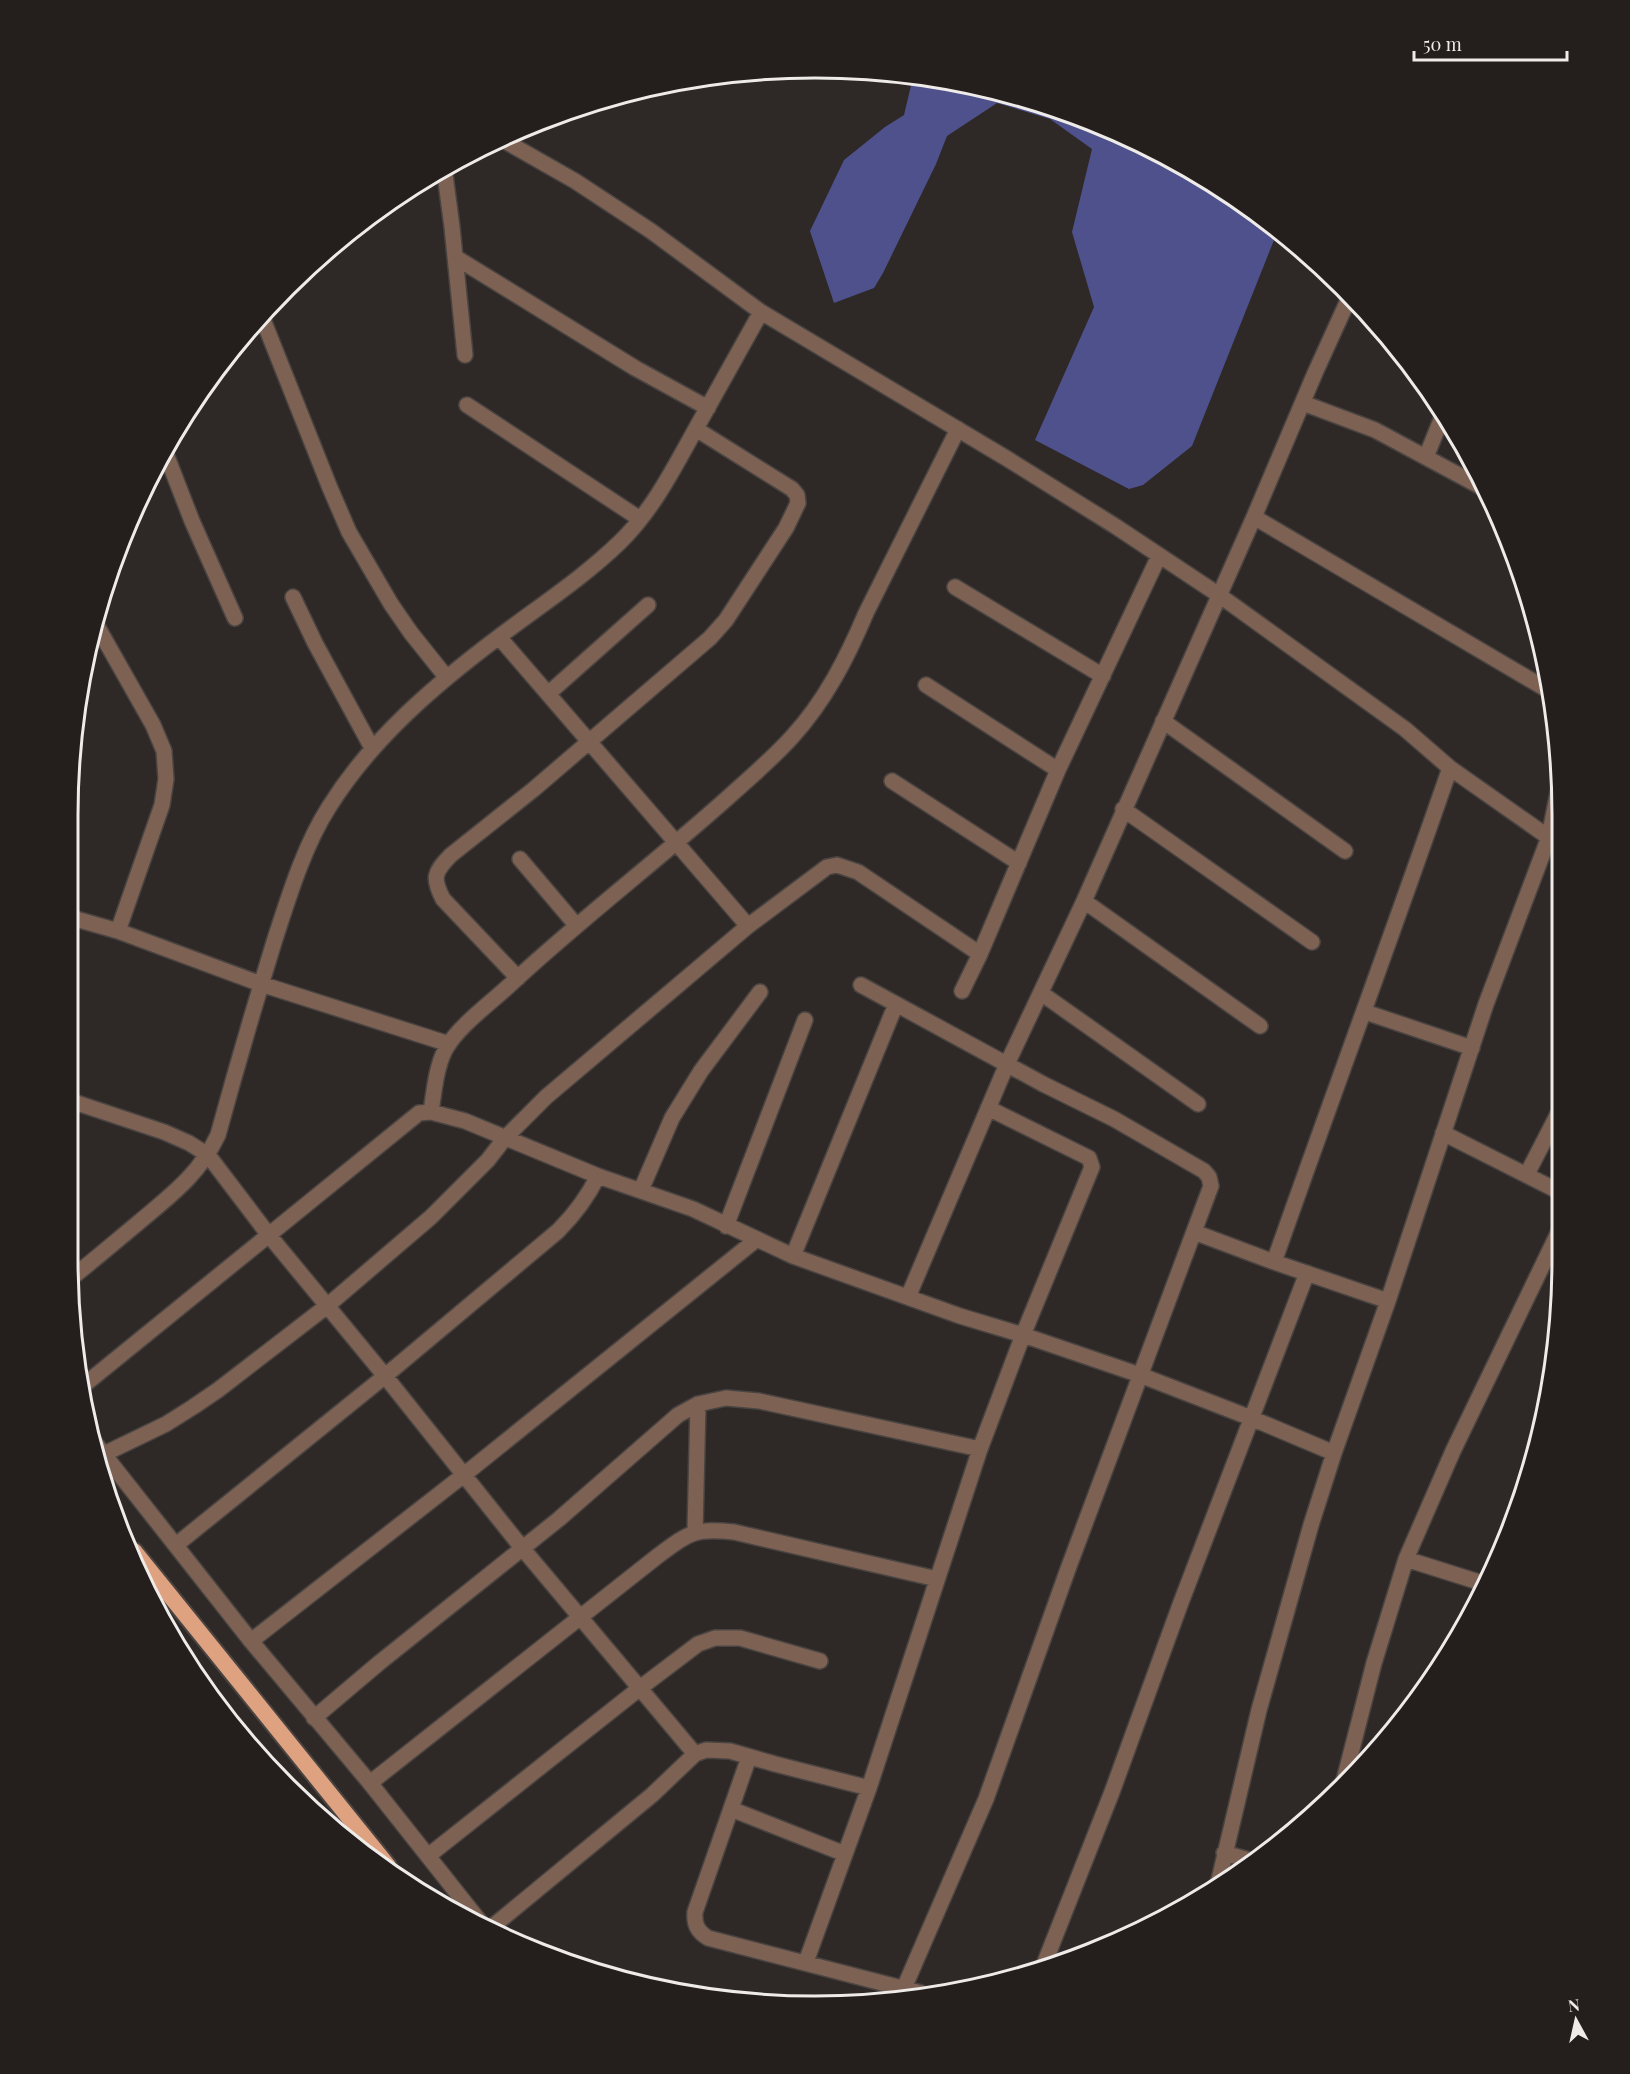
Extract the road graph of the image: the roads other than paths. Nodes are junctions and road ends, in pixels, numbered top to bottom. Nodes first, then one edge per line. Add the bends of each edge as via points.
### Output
1 (510, 144) edge
2 (445, 178) edge
3 (455, 257) junction
4 (1346, 305) edge
5 (761, 312) junction
6 (265, 325) edge
7 (465, 355) dead end
8 (1303, 403) junction
9 (467, 405) dead end
10 (708, 408) junction
11 (1439, 424) edge
12 (696, 429) junction
13 (958, 429) junction
14 (1426, 457) junction
15 (169, 461) edge
16 (1472, 482) edge
17 (1254, 517) junction
18 (640, 519) junction
19 (1159, 556) junction
20 (955, 587) dead end
21 (1219, 595) junction
22 (293, 597) dead end
23 (648, 604) dead end
24 (235, 618) dead end
25 (101, 633) edge
26 (499, 637) junction
27 (1103, 676) junction
28 (447, 678) junction
29 (926, 685) dead end
30 (1540, 686) edge
31 (549, 693) junction
32 (1162, 721) junction
33 (590, 741) junction
34 (372, 747) junction
35 (1450, 768) junction
36 (1058, 770) junction
37 (892, 781) dead end
38 (1123, 809) junction
39 (1552, 840) edge
40 (678, 842) junction
41 (1552, 849) edge
42 (1345, 851) dead end
43 (520, 859) dead end
44 (1019, 863) junction
45 (1084, 901) junction
46 (78, 919) edge
47 (576, 925) junction
48 (748, 926) junction
49 (118, 930) junction
50 (1312, 942) dead end
51 (980, 954) junction
52 (518, 978) junction
53 (261, 984) junction
54 (861, 985) dead end
55 (962, 991) dead end
56 (760, 992) dead end
57 (1041, 993) junction
58 (896, 1004) junction
59 (1365, 1012) junction
60 (805, 1020) dead end
61 (1260, 1026) dead end
62 (449, 1044) junction
63 (1472, 1048) junction
64 (1006, 1064) junction
65 (78, 1104) edge
66 (1198, 1104) dead end
67 (988, 1108) junction
68 (430, 1112) junction
69 (1552, 1125) edge
70 (1443, 1133) junction
71 (505, 1138) junction
72 (208, 1155) junction
73 (1527, 1174) junction
74 (598, 1176) junction
75 (1552, 1188) edge
76 (641, 1190) junction
77 (726, 1226) junction
78 (1194, 1232) junction
79 (268, 1234) junction
80 (757, 1239) junction
81 (1552, 1246) edge
82 (793, 1256) junction
83 (1274, 1262) junction
84 (79, 1273) edge
85 (1307, 1274) junction
86 (908, 1297) junction
87 (1388, 1301) junction
88 (327, 1306) junction
89 (1023, 1335) junction
90 (1140, 1375) junction
91 (385, 1376) junction
92 (88, 1381) edge
93 (698, 1404) junction
94 (1251, 1418) junction
95 (980, 1449) junction
96 (1334, 1453) junction
97 (104, 1454) joint
98 (465, 1474) junction
99 (695, 1532) junction
100 (176, 1545) junction
101 (523, 1549) junction
102 (1407, 1559) junction
103 (144, 1564) edge
104 (938, 1579) junction
105 (1478, 1582) edge
106 (581, 1618) junction
107 (251, 1641) junction
108 (820, 1661) dead end
109 (640, 1688) junction
110 (314, 1718) junction
111 (695, 1754) junction
112 (749, 1757) junction
113 (1347, 1768) edge
114 (370, 1783) junction
115 (869, 1788) junction
116 (731, 1809) junction
117 (376, 1851) edge
118 (1224, 1853) junction
119 (845, 1854) junction
120 (429, 1856) junction
121 (1243, 1858) edge
122 (1220, 1875) edge
123 (471, 1911) edge
124 (496, 1923) edge
125 (1046, 1959) edge
126 (806, 1962) junction
127 (902, 1991) edge

1 - 5 street via 651,231
2 - 3 street
3 - 7 street
3 - 10 street via 635,368
4 - 8 street
5 - 10 street
5 - 13 street
6 - 28 street via 349,532 404,623
8 - 14 street via 1375,430
8 - 17 street
9 - 18 street
10 - 12 street
11 - 14 street
12 - 18 street
12 - 33 street via 792,489 797,495 795,512 726,620 710,638
13 - 19 street
13 - 40 street via 825,695 791,739
14 - 16 street
15 - 24 street
17 - 21 street
17 - 30 street
18 - 26 street via 622,540 565,589
19 - 21 street
19 - 27 street
20 - 27 street
21 - 32 street
21 - 35 street via 1405,729
22 - 34 street
23 - 31 street
25 - 49 street via 153,725 164,751 166,779 162,805
26 - 28 street
26 - 31 street
27 - 36 street
28 - 34 street
29 - 36 street
31 - 33 street
32 - 38 street
32 - 42 street
33 - 40 street
33 - 52 street via 451,855 435,875 443,899
34 - 53 street via 328,809 311,844 287,902
35 - 39 street
35 - 59 street
36 - 44 street
37 - 44 street
38 - 45 street
38 - 50 street
40 - 47 street
40 - 48 street
41 - 63 street via 1486,1004
43 - 47 street
44 - 51 street
45 - 57 street
45 - 61 street
46 - 49 street
47 - 52 street
48 - 51 street via 813,876 837,865 858,872
48 - 71 street via 586,1062
49 - 53 street
51 - 55 street
52 - 62 street
53 - 62 street
53 - 72 street via 218,1135
54 - 58 street
56 - 76 street via 701,1071 672,1118
57 - 64 street
57 - 66 street
58 - 64 street
58 - 82 street
59 - 63 street
59 - 83 street
60 - 77 street
62 - 68 street via 439,1066
63 - 70 street
64 - 67 street
64 - 78 street via 1123,1123 1204,1171 1209,1177 1210,1195
65 - 72 street via 164,1132
67 - 86 street
67 - 89 street via 1089,1158 1092,1167
68 - 71 street
68 - 79 street via 420,1113
69 - 73 street
70 - 73 street
70 - 87 street
71 - 74 street
71 - 88 street via 431,1216
72 - 79 street
72 - 84 street via 174,1192
73 - 75 street
74 - 76 street
74 - 91 street via 576,1214 558,1231
76 - 77 street
77 - 80 street
78 - 83 street
78 - 90 street
79 - 88 street
79 - 92 street
80 - 82 street
80 - 98 street
81 - 102 street via 1453,1451
82 - 86 street
83 - 85 street
85 - 87 street
85 - 94 street
86 - 89 street
87 - 96 street
88 - 91 street
88 - 97 street via 218,1390 166,1424
89 - 90 street
89 - 95 street
90 - 94 street
90 - 127 street via 986,1799
91 - 98 street
91 - 100 street
93 - 95 street via 726,1398 759,1401
93 - 99 street
93 - 101 street via 657,1431
94 - 96 street
94 - 125 street via 1113,1792
95 - 104 street
96 - 118 street via 1275,1650
97 - 100 street
98 - 101 street
98 - 107 street
99 - 104 street via 734,1532
99 - 106 street via 659,1555
100 - 107 street
101 - 106 street
101 - 110 street
102 - 105 street
102 - 113 street via 1374,1663
103 - 117 highway
104 - 115 street
106 - 109 street
106 - 114 street
107 - 110 street
108 - 109 street via 740,1638 714,1638 684,1653
109 - 111 street
109 - 120 street
110 - 114 street
111 - 112 street via 717,1749
111 - 124 street via 652,1795
112 - 115 street
112 - 116 street
114 - 120 street
115 - 119 street
116 - 119 street
116 - 126 street via 695,1911 696,1927 708,1938
118 - 121 street
118 - 122 street
119 - 126 street
120 - 123 street
126 - 127 street

